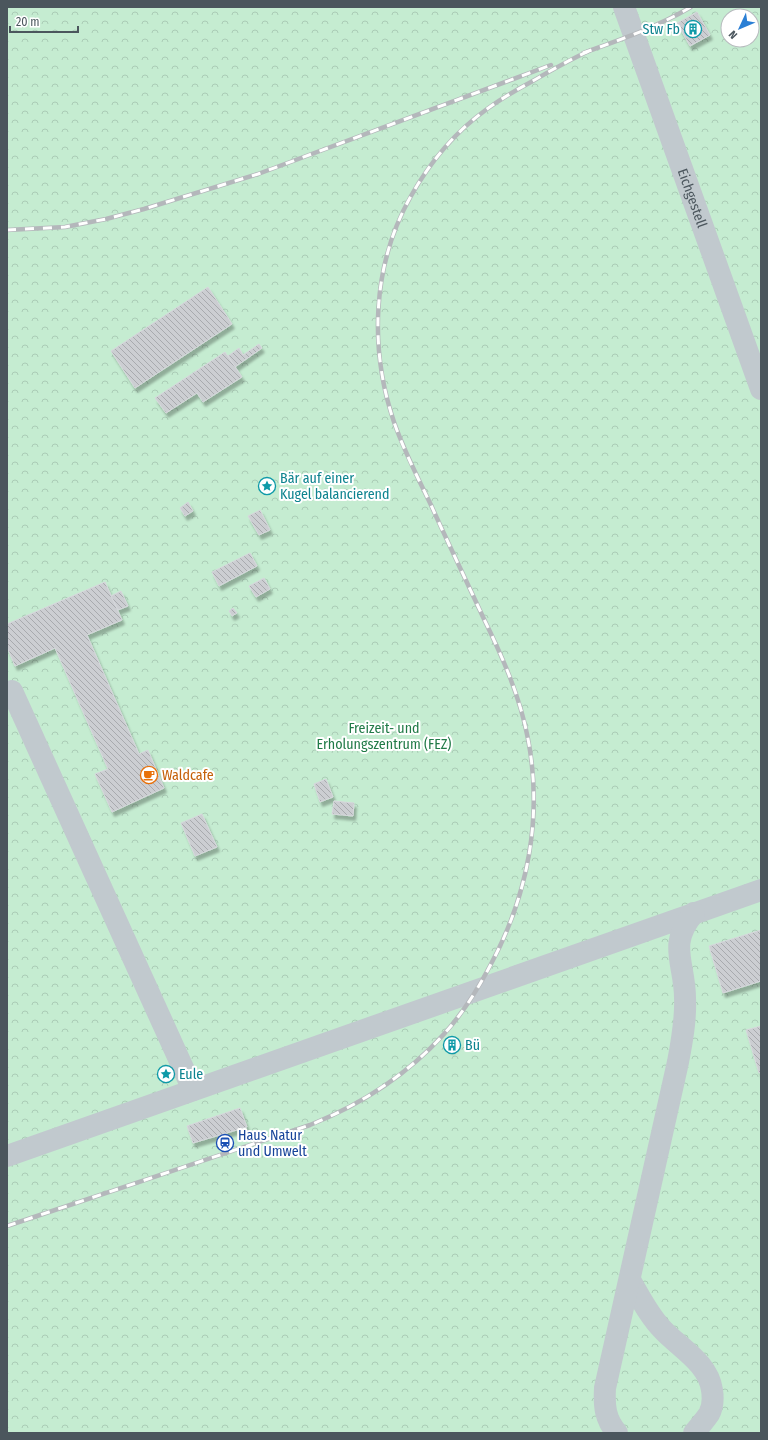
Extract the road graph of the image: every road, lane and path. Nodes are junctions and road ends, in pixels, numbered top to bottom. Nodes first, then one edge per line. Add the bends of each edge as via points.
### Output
1 (624, 7) edge
2 (759, 377) edge
3 (12, 691) dead end
4 (761, 890) edge
5 (694, 914) junction
6 (193, 1090) junction
7 (7, 1156) edge
8 (630, 1280) junction
9 (618, 1433) edge
10 (694, 1433) edge

1 - 2 lane, Eichgestell
3 - 6 lane
4 - 5 lane
5 - 6 lane
5 - 8 lane via 685,924 680,936 679,951 686,997 684,1029
6 - 7 lane
8 - 9 lane via 605,1388 604,1406 608,1419
8 - 10 lane via 663,1330 704,1368 711,1381 713,1398 710,1413

